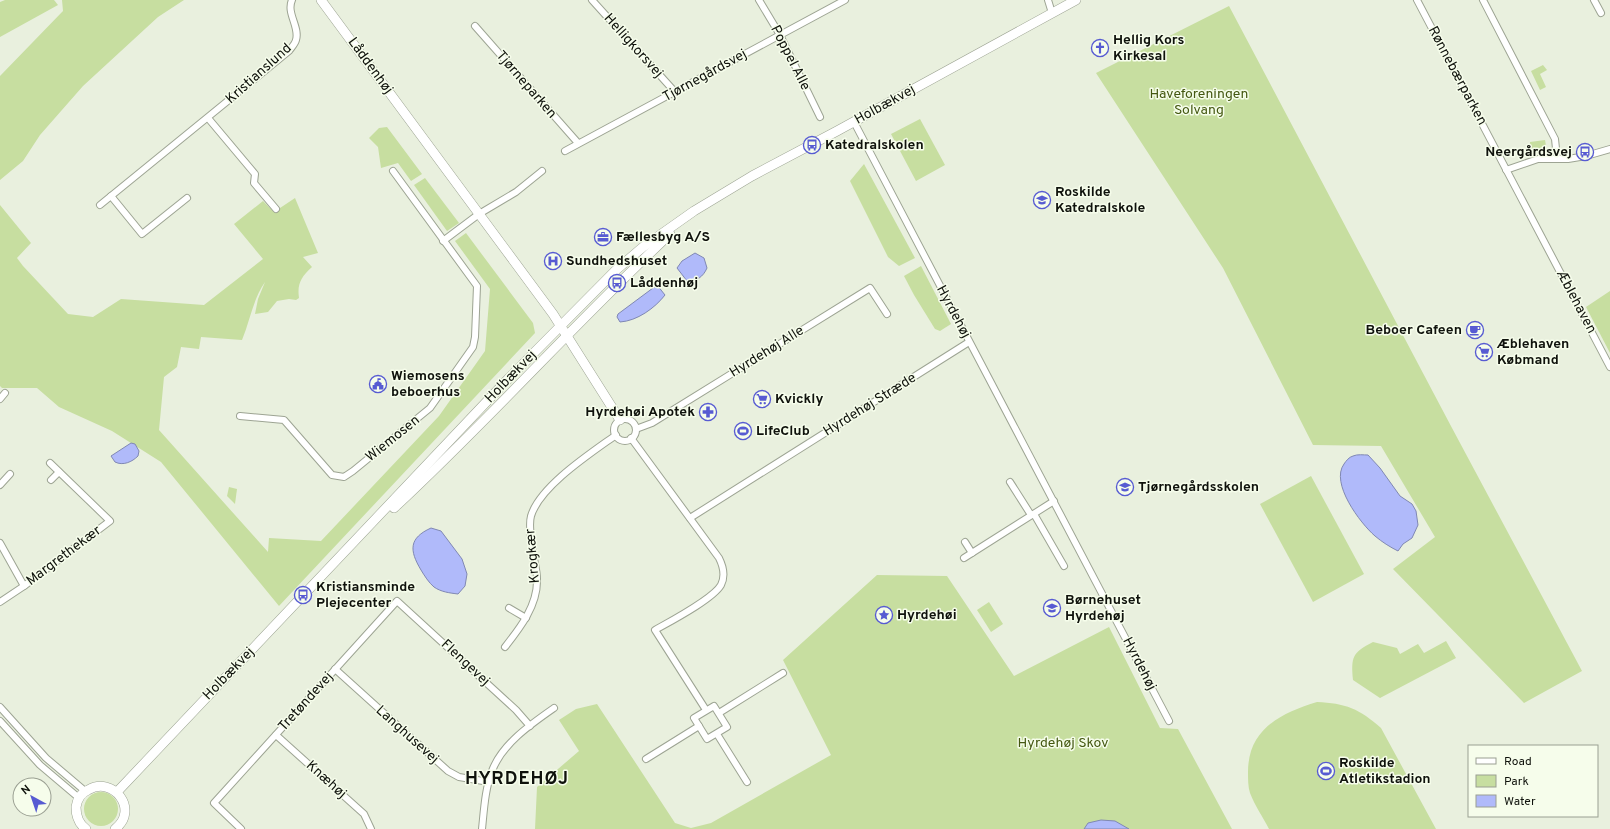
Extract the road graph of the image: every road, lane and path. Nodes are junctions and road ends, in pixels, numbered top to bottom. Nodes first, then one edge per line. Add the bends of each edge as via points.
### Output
1 (292, 0) edge
2 (321, 0) edge
3 (592, 0) edge
4 (759, 0) edge
5 (845, 0) edge
6 (1048, 0) edge
7 (1076, 0) edge
8 (1417, 0) edge
9 (1483, 0) edge
10 (1594, 0) edge
11 (1052, 13) junction
12 (1601, 13) dead end
13 (475, 26) dead end
14 (780, 35) junction
15 (675, 92) junction
16 (820, 117) dead end
17 (208, 118) junction
18 (854, 122) junction
19 (578, 143) junction
20 (1610, 149) edge
21 (565, 151) dead end
22 (1557, 158) junction
23 (1506, 170) junction
24 (542, 171) dead end
25 (393, 172) dead end
26 (111, 196) junction
27 (187, 198) dead end
28 (100, 205) dead end
29 (276, 209) dead end
30 (694, 211) junction
31 (479, 214) junction
32 (1542, 238) joint
33 (443, 241) junction
34 (887, 314) dead end
35 (560, 326) junction
36 (566, 336) junction
37 (969, 342) junction
38 (1610, 367) edge
39 (5, 393) dead end
40 (0, 399) edge
41 (240, 416) dead end
42 (620, 420) junction
43 (636, 429) junction
44 (616, 435) junction
45 (631, 438) junction
46 (50, 463) dead end
47 (59, 472) junction
48 (10, 474) dead end
49 (51, 480) dead end
50 (1010, 482) dead end
51 (0, 485) edge
52 (1054, 502) junction
53 (1033, 514) junction
54 (690, 518) junction
55 (965, 542) dead end
56 (0, 543) edge
57 (972, 553) junction
58 (342, 557) junction
59 (964, 558) dead end
60 (1064, 566) dead end
61 (24, 586) junction
62 (397, 601) joint
63 (0, 602) edge
64 (509, 608) dead end
65 (526, 618) junction
66 (506, 647) dead end
67 (335, 669) junction
68 (783, 673) dead end
69 (0, 707) edge
70 (554, 708) dead end
71 (706, 710) junction
72 (719, 713) junction
73 (0, 721) edge
74 (1169, 721) dead end
75 (530, 726) junction
76 (699, 726) junction
77 (717, 734) junction
78 (276, 735) junction
79 (646, 759) dead end
80 (489, 782) junction
81 (747, 782) dead end
82 (117, 792) junction
83 (82, 795) junction
84 (83, 828) edge
85 (118, 828) edge
86 (241, 829) edge
87 (371, 829) edge
88 (482, 829) edge

1 - 17 street, Kristianslund via 290,7 296,41 289,51
2 - 31 street, Låddenhøj
3 - 15 street, Helligkorsvej
4 - 14 street, Poppel Alle
5 - 14 street, Tjørnegårdsvej
6 - 11 street
7 - 11 street, Holbækvej
8 - 23 street, Rønnebærparken
9 - 22 street via 1555,139
10 - 12 street
11 - 18 street, Holbækvej
13 - 19 street, Tjørneparken
14 - 15 street, Tjørnegårdsvej
14 - 16 street, Poppel Alle
15 - 19 street, Tjørnegårdsvej
17 - 26 street, Kristianslund
17 - 29 street via 255,174 254,183
18 - 30 street, Holbækvej via 752,176
18 - 37 street, Hyrdehøj
19 - 21 street, Tjørnegårdsvej
20 - 22 street via 1586,156
22 - 23 street via 1538,159
23 - 32 street, Rønnebærparken
24 - 31 street via 516,192
25 - 33 street, Wiemosen
26 - 27 street via 142,234
26 - 28 street, Kristianslund
30 - 35 street, Holbækvej via 618,268
30 - 36 street, Holbækvej via 617,283
31 - 33 street
31 - 35 street, Låddenhøj
32 - 38 street, Æblehaven
33 - 41 street, Wiemosen via 477,286 475,337 473,347 430,408 421,416 344,477 332,475 284,420
34 - 43 street, Hyrdehøj Alle via 870,288 652,423
35 - 36 street, Låddenhøj
35 - 58 street, Holbækvej
36 - 42 street
36 - 58 street, Holbækvej via 488,418
37 - 52 street, Hyrdehøj
37 - 54 street, Hyrdehøj Stræde
39 - 40 street
42 - 43 street via 630,420
42 - 44 street via 615,427
43 - 45 street
44 - 45 street via 621,439
44 - 65 street, Krogkær via 575,465 549,489 534,508 530,530 537,580
45 - 54 street
46 - 47 street, Margrethekær
47 - 49 street
47 - 61 street, Margrethekær via 110,521
48 - 51 street
50 - 53 street
52 - 53 street
52 - 74 street, Hyrdehøj
53 - 57 street
53 - 60 street
54 - 71 street via 719,558 724,568 724,577 713,594 655,630
55 - 57 street
56 - 61 street
57 - 59 street
58 - 82 street, Holbækvej
61 - 63 street, Margrethekær
62 - 67 street, Tretøndevej
62 - 75 street, Flengevej via 516,710
64 - 65 street
65 - 66 street, Krogkær
67 - 78 street, Tretøndevej
67 - 80 street, Langhusevej via 448,771 459,777
68 - 72 street
69 - 83 street
70 - 75 street
71 - 72 street via 714,706
71 - 76 street via 694,718
72 - 77 street via 727,727
73 - 83 street via 40,765
75 - 80 street via 499,756
76 - 77 street via 707,739
76 - 79 street
77 - 81 street
78 - 86 street, Tretøndevej via 214,803
78 - 87 street, Knæhøj via 364,814
80 - 88 street
82 - 83 street via 101,785 92,787
82 - 85 street via 122,797 125,811
83 - 84 street via 76,813

